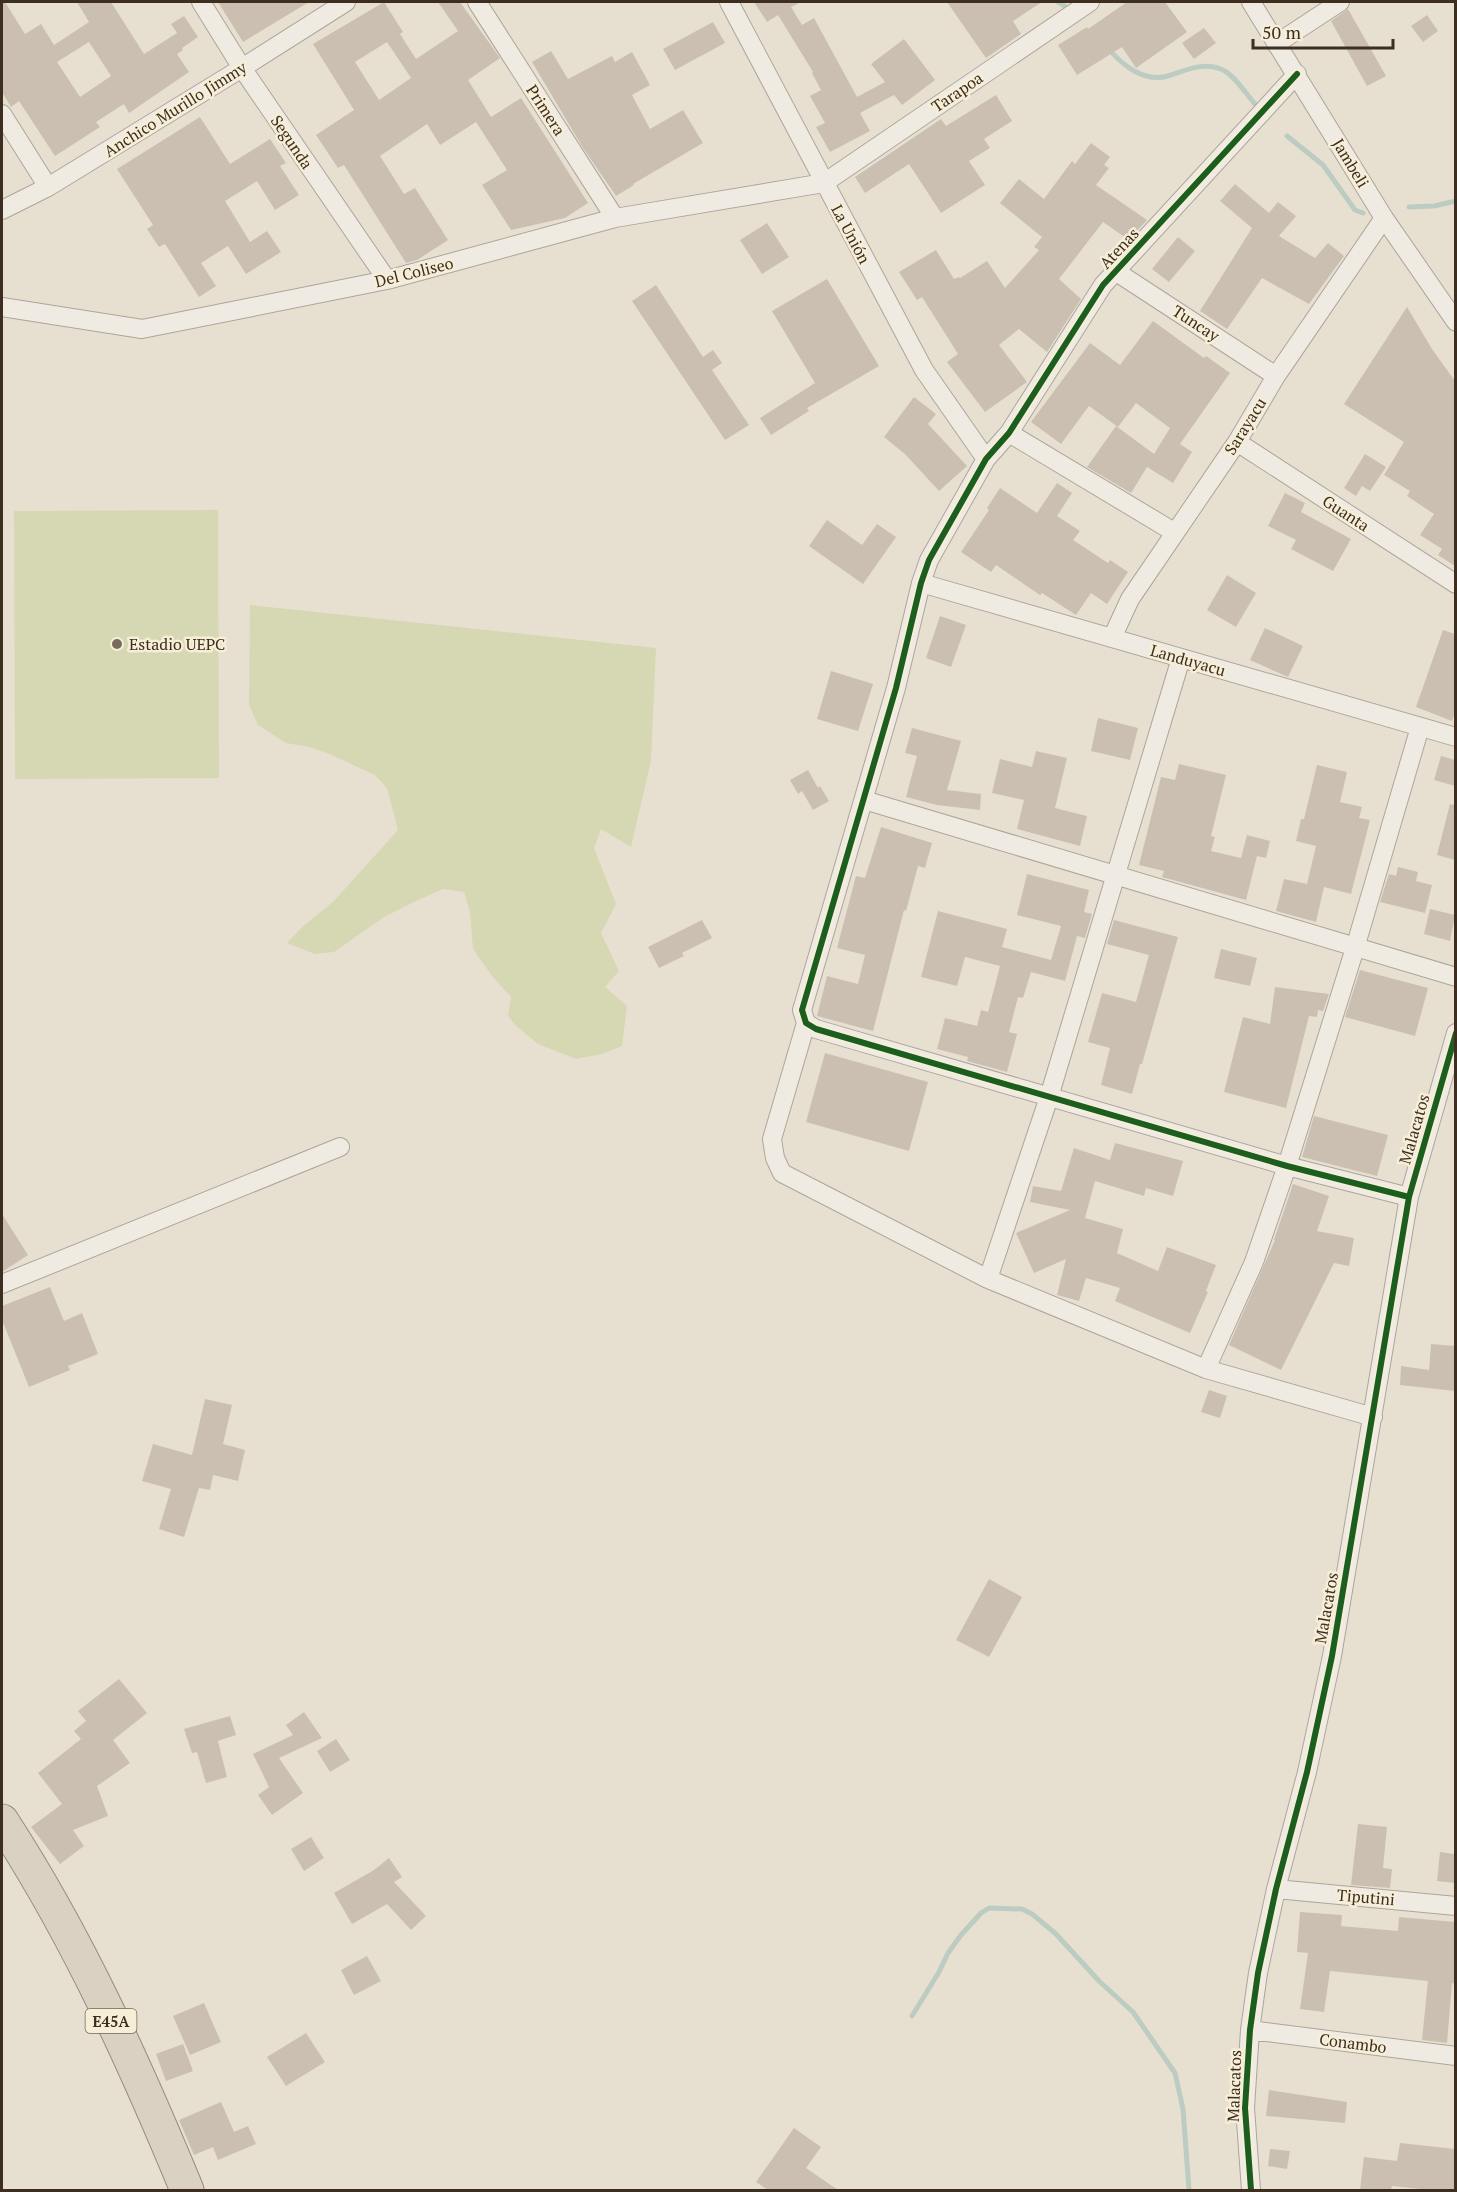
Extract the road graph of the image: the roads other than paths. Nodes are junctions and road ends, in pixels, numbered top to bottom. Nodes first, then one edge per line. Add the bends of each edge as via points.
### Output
1 (201, 2) edge
2 (346, 2) edge
3 (477, 2) edge
4 (729, 2) edge
5 (1090, 2) edge
6 (1251, 2) edge
7 (1340, 2) edge
8 (1276, 44) junction
9 (242, 68) junction
10 (1297, 75) junction
11 (2, 114) edge
12 (824, 183) junction
13 (48, 187) junction
14 (2, 210) edge
15 (615, 218) junction
16 (1384, 218) junction
17 (1115, 271) junction
18 (387, 280) junction
19 (2, 307) edge
20 (1455, 322) edge
21 (1276, 376) junction
22 (1009, 433) junction
23 (1237, 442) junction
24 (986, 459) junction
25 (1174, 532) junction
26 (921, 582) junction
27 (1455, 584) edge
28 (1112, 638) junction
29 (1181, 658) junction
30 (1420, 727) junction
31 (1455, 737) edge
32 (864, 800) junction
33 (1115, 876) junction
34 (1355, 948) junction
35 (1455, 977) edge
36 (806, 1023) junction
37 (1455, 1033) edge
38 (1049, 1097) junction
39 (340, 1147) dead end
40 (1287, 1166) junction
41 (1409, 1197) junction
42 (988, 1279) junction
43 (2, 1284) edge
44 (1206, 1369) junction
45 (1373, 1417) junction
46 (2, 1799) edge
47 (2, 1821) edge
48 (25, 1857) junction
49 (1276, 1889) junction
50 (1455, 1906) edge
51 (1250, 2030) junction
52 (1455, 2056) edge
53 (187, 2190) edge
54 (1251, 2190) edge

1 - 9 street, Segunda
2 - 9 street, Anchico Murillo Jimmy
3 - 15 street, Primera
4 - 12 street, La Unión
5 - 12 street, Tarapoa
6 - 8 street, Jambeli
7 - 8 street
8 - 10 street, Jambeli
9 - 13 street, Anchico Murillo Jimmy
9 - 18 street, Segunda
10 - 16 street, Jambeli
10 - 17 street, Atenas
11 - 13 street
12 - 15 street, Del Coliseo
12 - 24 street, La Unión via 924,370
13 - 14 street, Anchico Murillo Jimmy
15 - 18 street, Del Coliseo
16 - 20 street, Jambeli
16 - 21 street, Sarayacu
17 - 21 street, Tuncay
17 - 22 street, Atenas
18 - 19 street, Del Coliseo via 142,329
21 - 23 street, Sarayacu
22 - 24 street, Atenas
22 - 25 street
23 - 25 street, Sarayacu
23 - 27 street, Guanta
24 - 26 street, Atenas via 929,560
25 - 28 street, Sarayacu via 1130,599
26 - 28 street, Landuyacu
26 - 32 street, Atenas via 897,688
28 - 29 street, Landuyacu
29 - 30 street, Landuyacu
29 - 33 street
30 - 31 street, Landuyacu
30 - 34 street
32 - 33 street
32 - 36 street, Atenas via 802,1010
33 - 34 street
33 - 38 street
34 - 35 street
34 - 40 street
36 - 38 street
36 - 42 street, Atenas via 772,1139 783,1173
37 - 41 street, Malacatos
38 - 40 street
38 - 42 street
39 - 43 street
40 - 41 street
40 - 44 street via 1254,1262
41 - 45 street, Malacatos
42 - 44 street, Atenas
44 - 45 street, Atenas
45 - 49 street, Malacatos via 1332,1656
46 - 48 highway, E45A
47 - 48 highway, E45A
48 - 53 highway, E45A via 72,1941 143,2086
49 - 50 street, Tiputini
49 - 51 street, Malacatos
51 - 52 street, Conambo
51 - 54 street, Malacatos via 1245,2108

